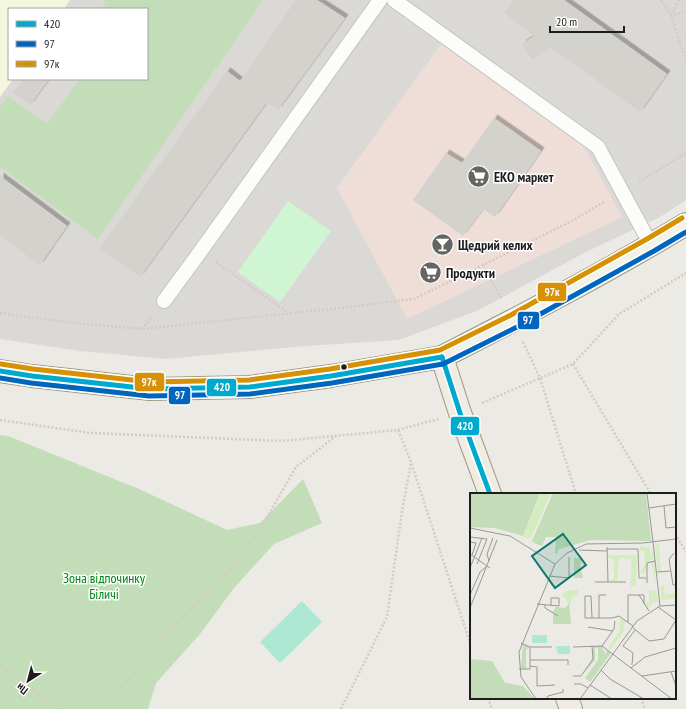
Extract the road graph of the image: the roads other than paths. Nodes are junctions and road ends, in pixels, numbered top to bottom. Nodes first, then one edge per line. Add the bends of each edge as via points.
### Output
1 (380, 0) edge
2 (394, 0) edge
3 (686, 224) edge
4 (651, 245) junction
5 (164, 301) dead end
6 (442, 357) junction
7 (0, 371) edge
8 (490, 493) edge
9 (566, 699) edge
10 (571, 709) edge

1 - 5 lane
2 - 4 lane via 598,148
3 - 4 street
4 - 6 street via 534,310
6 - 7 main road via 250,387 150,388
6 - 8 main road
9 - 10 main road

